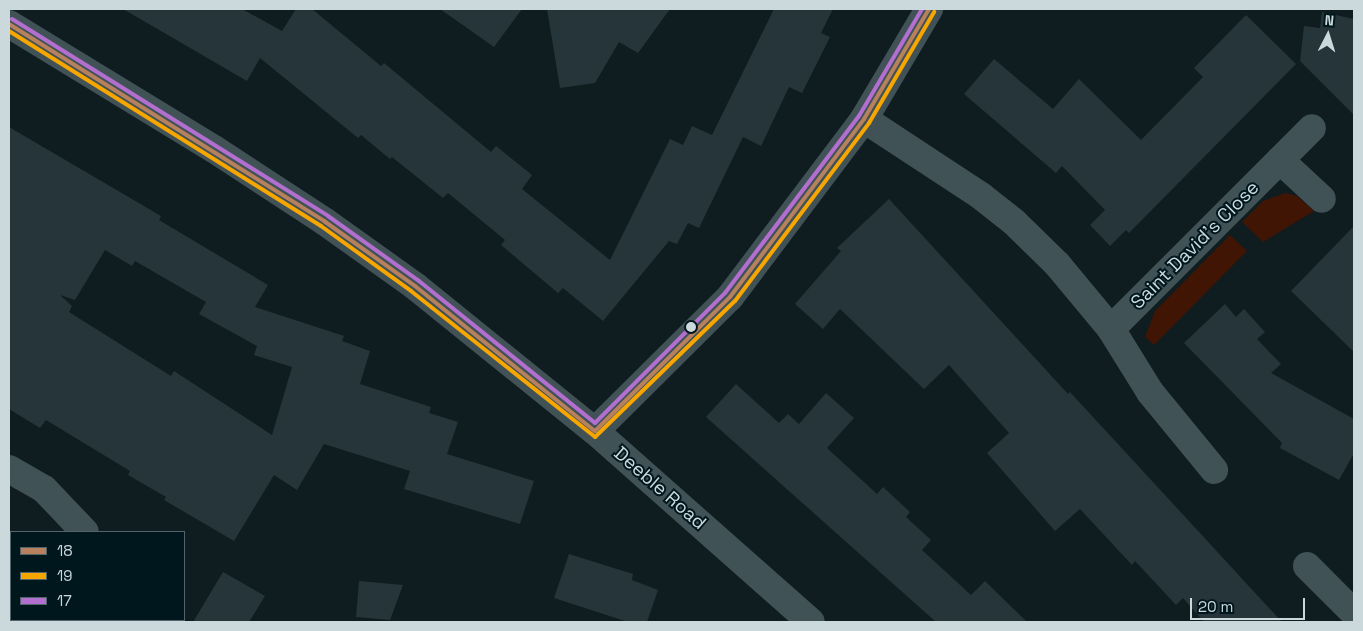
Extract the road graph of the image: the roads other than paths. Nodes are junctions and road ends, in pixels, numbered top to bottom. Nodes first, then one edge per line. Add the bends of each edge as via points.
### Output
1 (928, 9) edge
2 (9, 24) edge
3 (864, 119) junction
4 (1312, 128) dead end
5 (1280, 160) junction
6 (1322, 199) dead end
7 (1111, 329) junction
8 (595, 431) junction
9 (9, 469) edge
10 (1214, 470) dead end
11 (84, 531) edge
12 (1307, 566) dead end
13 (1354, 614) edge
14 (811, 622) edge

1 - 3 street
2 - 8 street, Deeble Road via 324,221 415,286
3 - 7 street via 936,163 1014,222 1057,264
3 - 8 street via 730,297
4 - 5 street, Saint David's Close
5 - 6 street
5 - 7 street, Saint David's Close
7 - 10 street via 1150,392
8 - 14 street, Deeble Road
9 - 11 street via 44,489
12 - 13 street

